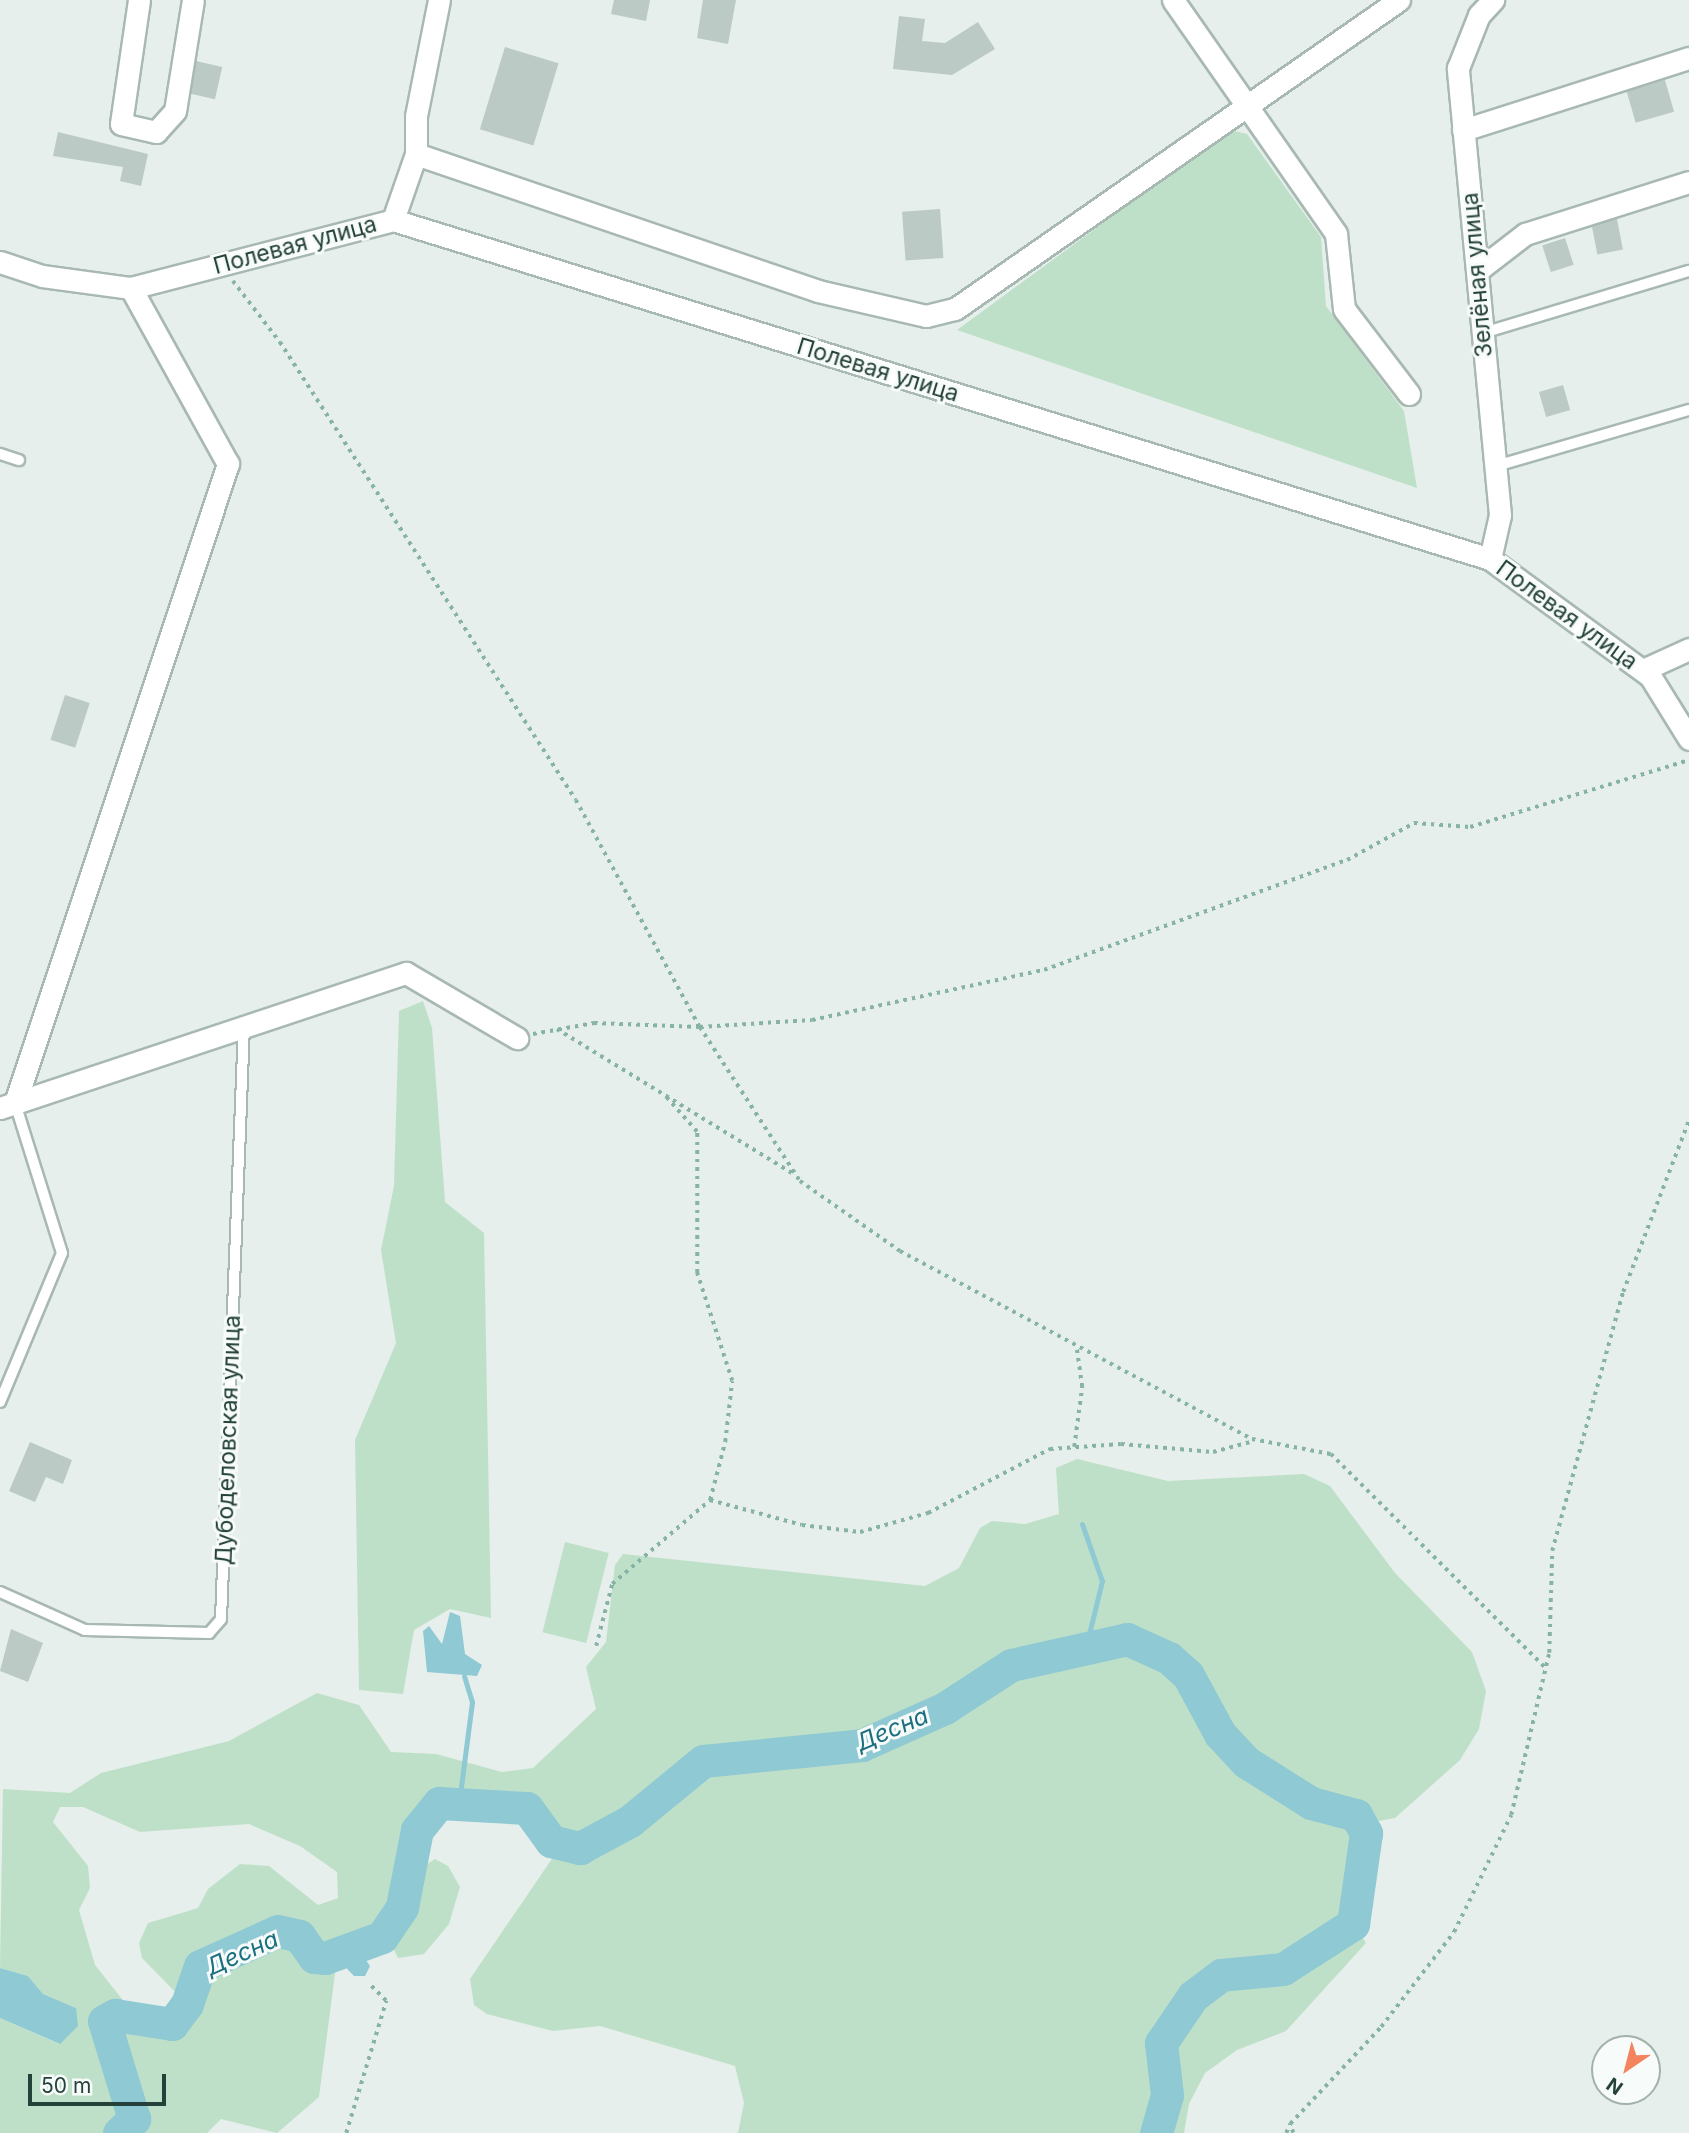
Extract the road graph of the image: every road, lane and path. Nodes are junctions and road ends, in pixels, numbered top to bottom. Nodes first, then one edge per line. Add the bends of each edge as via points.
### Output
1 (139, 0) edge
2 (194, 0) edge
3 (439, 0) edge
4 (1173, 0) edge
5 (1399, 0) edge
6 (1493, 0) edge
7 (1689, 58) edge
8 (1249, 105) junction
9 (1463, 130) junction
10 (416, 155) junction
11 (1689, 181) edge
12 (393, 220) junction
13 (0, 262) edge
14 (220, 265) junction
15 (1477, 271) junction
16 (1689, 271) edge
17 (131, 288) junction
18 (1482, 333) junction
19 (1409, 394) dead end
20 (1689, 410) edge
21 (0, 454) edge
22 (19, 460) dead end
23 (1496, 466) junction
24 (1490, 559) junction
25 (1689, 649) edge
26 (1643, 670) junction
27 (1689, 739) edge
28 (1689, 760) edge
29 (244, 1026) junction
30 (701, 1027) junction
31 (557, 1029) junction
32 (517, 1038) joint
33 (665, 1096) junction
34 (7, 1106) edge
35 (1689, 1120) edge
36 (797, 1176) junction
37 (1076, 1345) junction
38 (0, 1402) edge
39 (1257, 1440) junction
40 (1074, 1447) junction
41 (710, 1500) junction
42 (0, 1592) edge
43 (596, 1646) dead end
44 (1545, 1667) junction
45 (369, 1984) dead end
46 (1290, 2124) junction
47 (346, 2133) edge
48 (1286, 2133) edge
49 (1293, 2133) edge

1 - 2 street via 121,124 156,132 175,111
3 - 10 street via 416,116
4 - 8 street
5 - 8 street
6 - 9 street, Зелёная улица via 1479,15 1458,68
7 - 9 street
8 - 10 street via 956,309 926,316 818,291
8 - 19 street via 1336,234 1344,309
9 - 15 street, Зелёная улица
10 - 12 street
11 - 15 street via 1525,234
12 - 14 street, Полевая улица
12 - 24 street, Полевая улица
13 - 17 street, Полевая улица via 41,276
14 - 17 street, Полевая улица
14 - 30 path via 280,342 576,800
15 - 18 street, Зелёная улица
16 - 18 lane
17 - 34 street via 228,464
18 - 23 street, Зелёная улица
20 - 23 lane
21 - 22 lane
23 - 24 street, Зелёная улица via 1500,515
24 - 26 street, Полевая улица
25 - 26 street
26 - 27 street, Полевая улица
28 - 30 path via 1470,827 1414,822 1347,860 1044,970 812,1020
29 - 32 street via 406,973
29 - 34 street
29 - 42 lane, Дубоделовская улица via 221,1619 209,1633 85,1630
30 - 31 path
30 - 36 path
31 - 32 path
31 - 33 path
33 - 36 path
33 - 41 path via 697,1132 697,1273 732,1381
34 - 38 lane via 62,1254
35 - 44 path via 1623,1292 1552,1551
36 - 37 path via 900,1251
37 - 39 path
37 - 40 path via 1082,1387
39 - 40 path via 1213,1452
39 - 44 path via 1331,1454
40 - 41 path via 1050,1448 928,1513 860,1532 802,1525
41 - 43 path via 612,1584
44 - 46 path via 1511,1815 1454,1932 1381,2027
45 - 47 path via 386,2001
46 - 48 path
46 - 49 path

